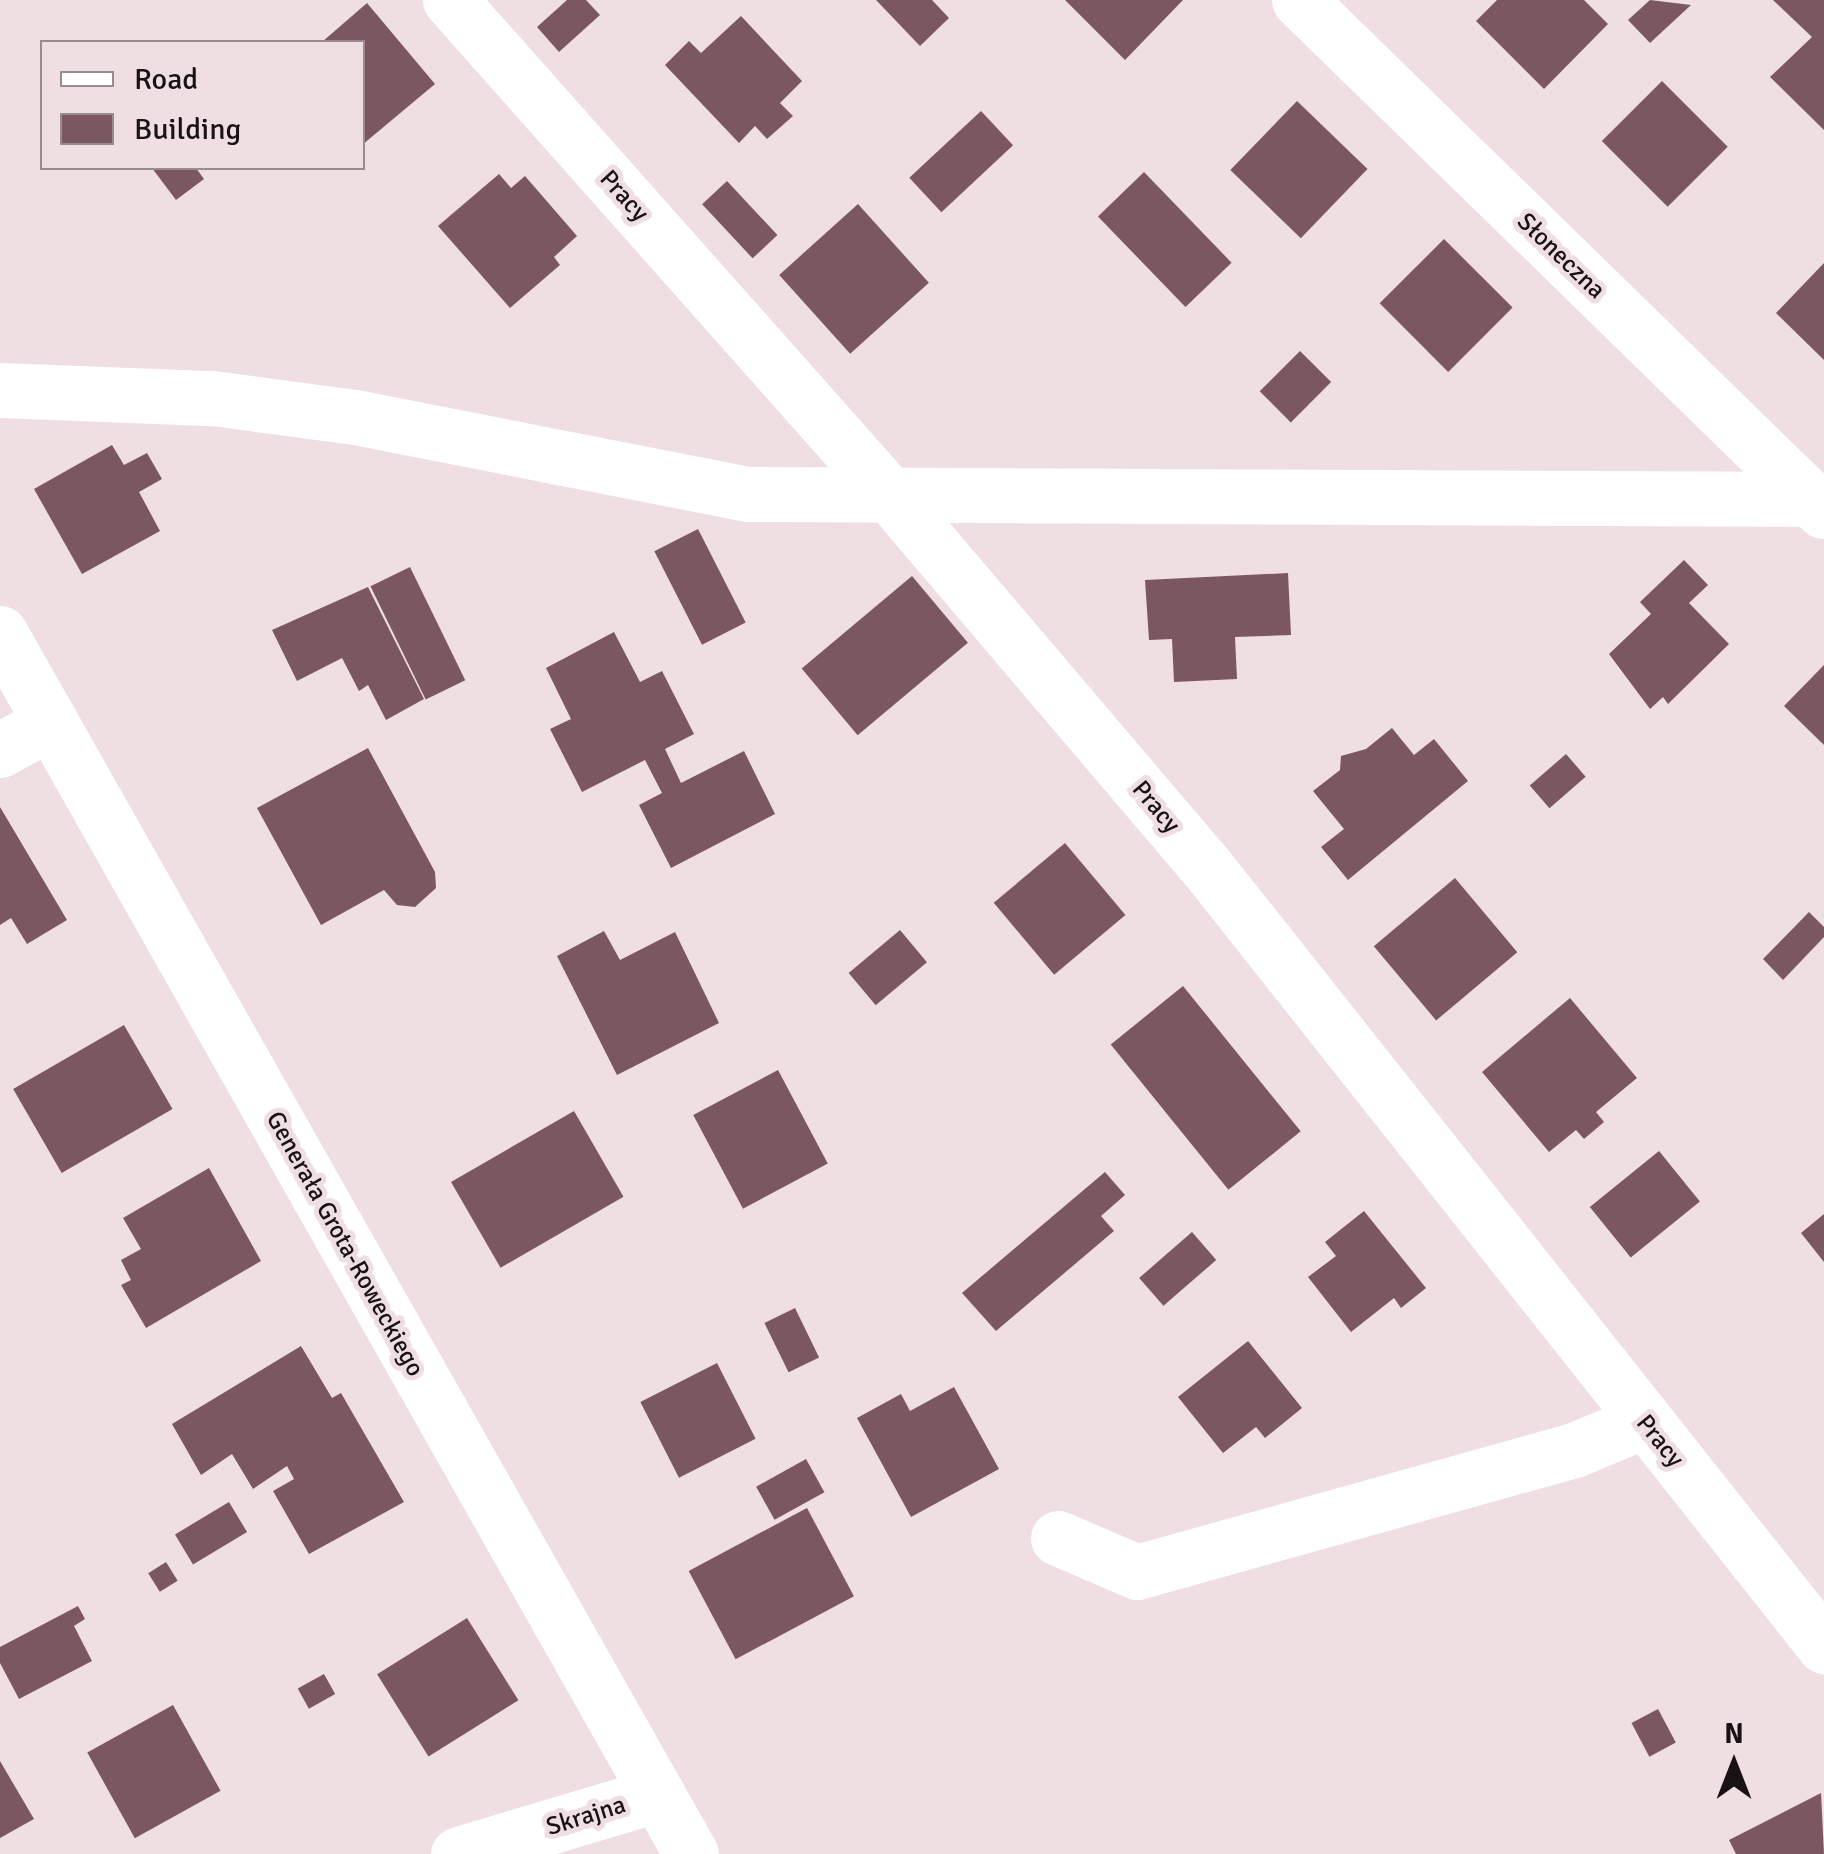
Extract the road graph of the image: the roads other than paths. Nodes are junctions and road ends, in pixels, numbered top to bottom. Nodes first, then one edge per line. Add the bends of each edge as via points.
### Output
1 (450, 0) edge
2 (1298, 0) edge
3 (0, 390) edge
4 (894, 500) junction
5 (1817, 506) edge
6 (0, 633) edge
7 (51, 722) junction
8 (0, 750) edge
9 (1644, 1421) junction
10 (1058, 1538) dead end
11 (1824, 1646) edge
12 (656, 1795) junction
13 (458, 1854) edge
14 (691, 1854) edge

1 - 4 street, Pracy
2 - 5 street, Słoneczna
3 - 4 street via 214,398 355,416 748,494
4 - 5 street
4 - 9 street, Pracy via 1205,865
6 - 7 street, Generała Grota-Roweckiego
7 - 8 street
7 - 12 street, Generała Grota-Roweckiego
9 - 10 street via 1574,1450 1137,1572
9 - 11 street, Pracy
12 - 13 street, Skrajna
12 - 14 street, Generała Grota-Roweckiego

